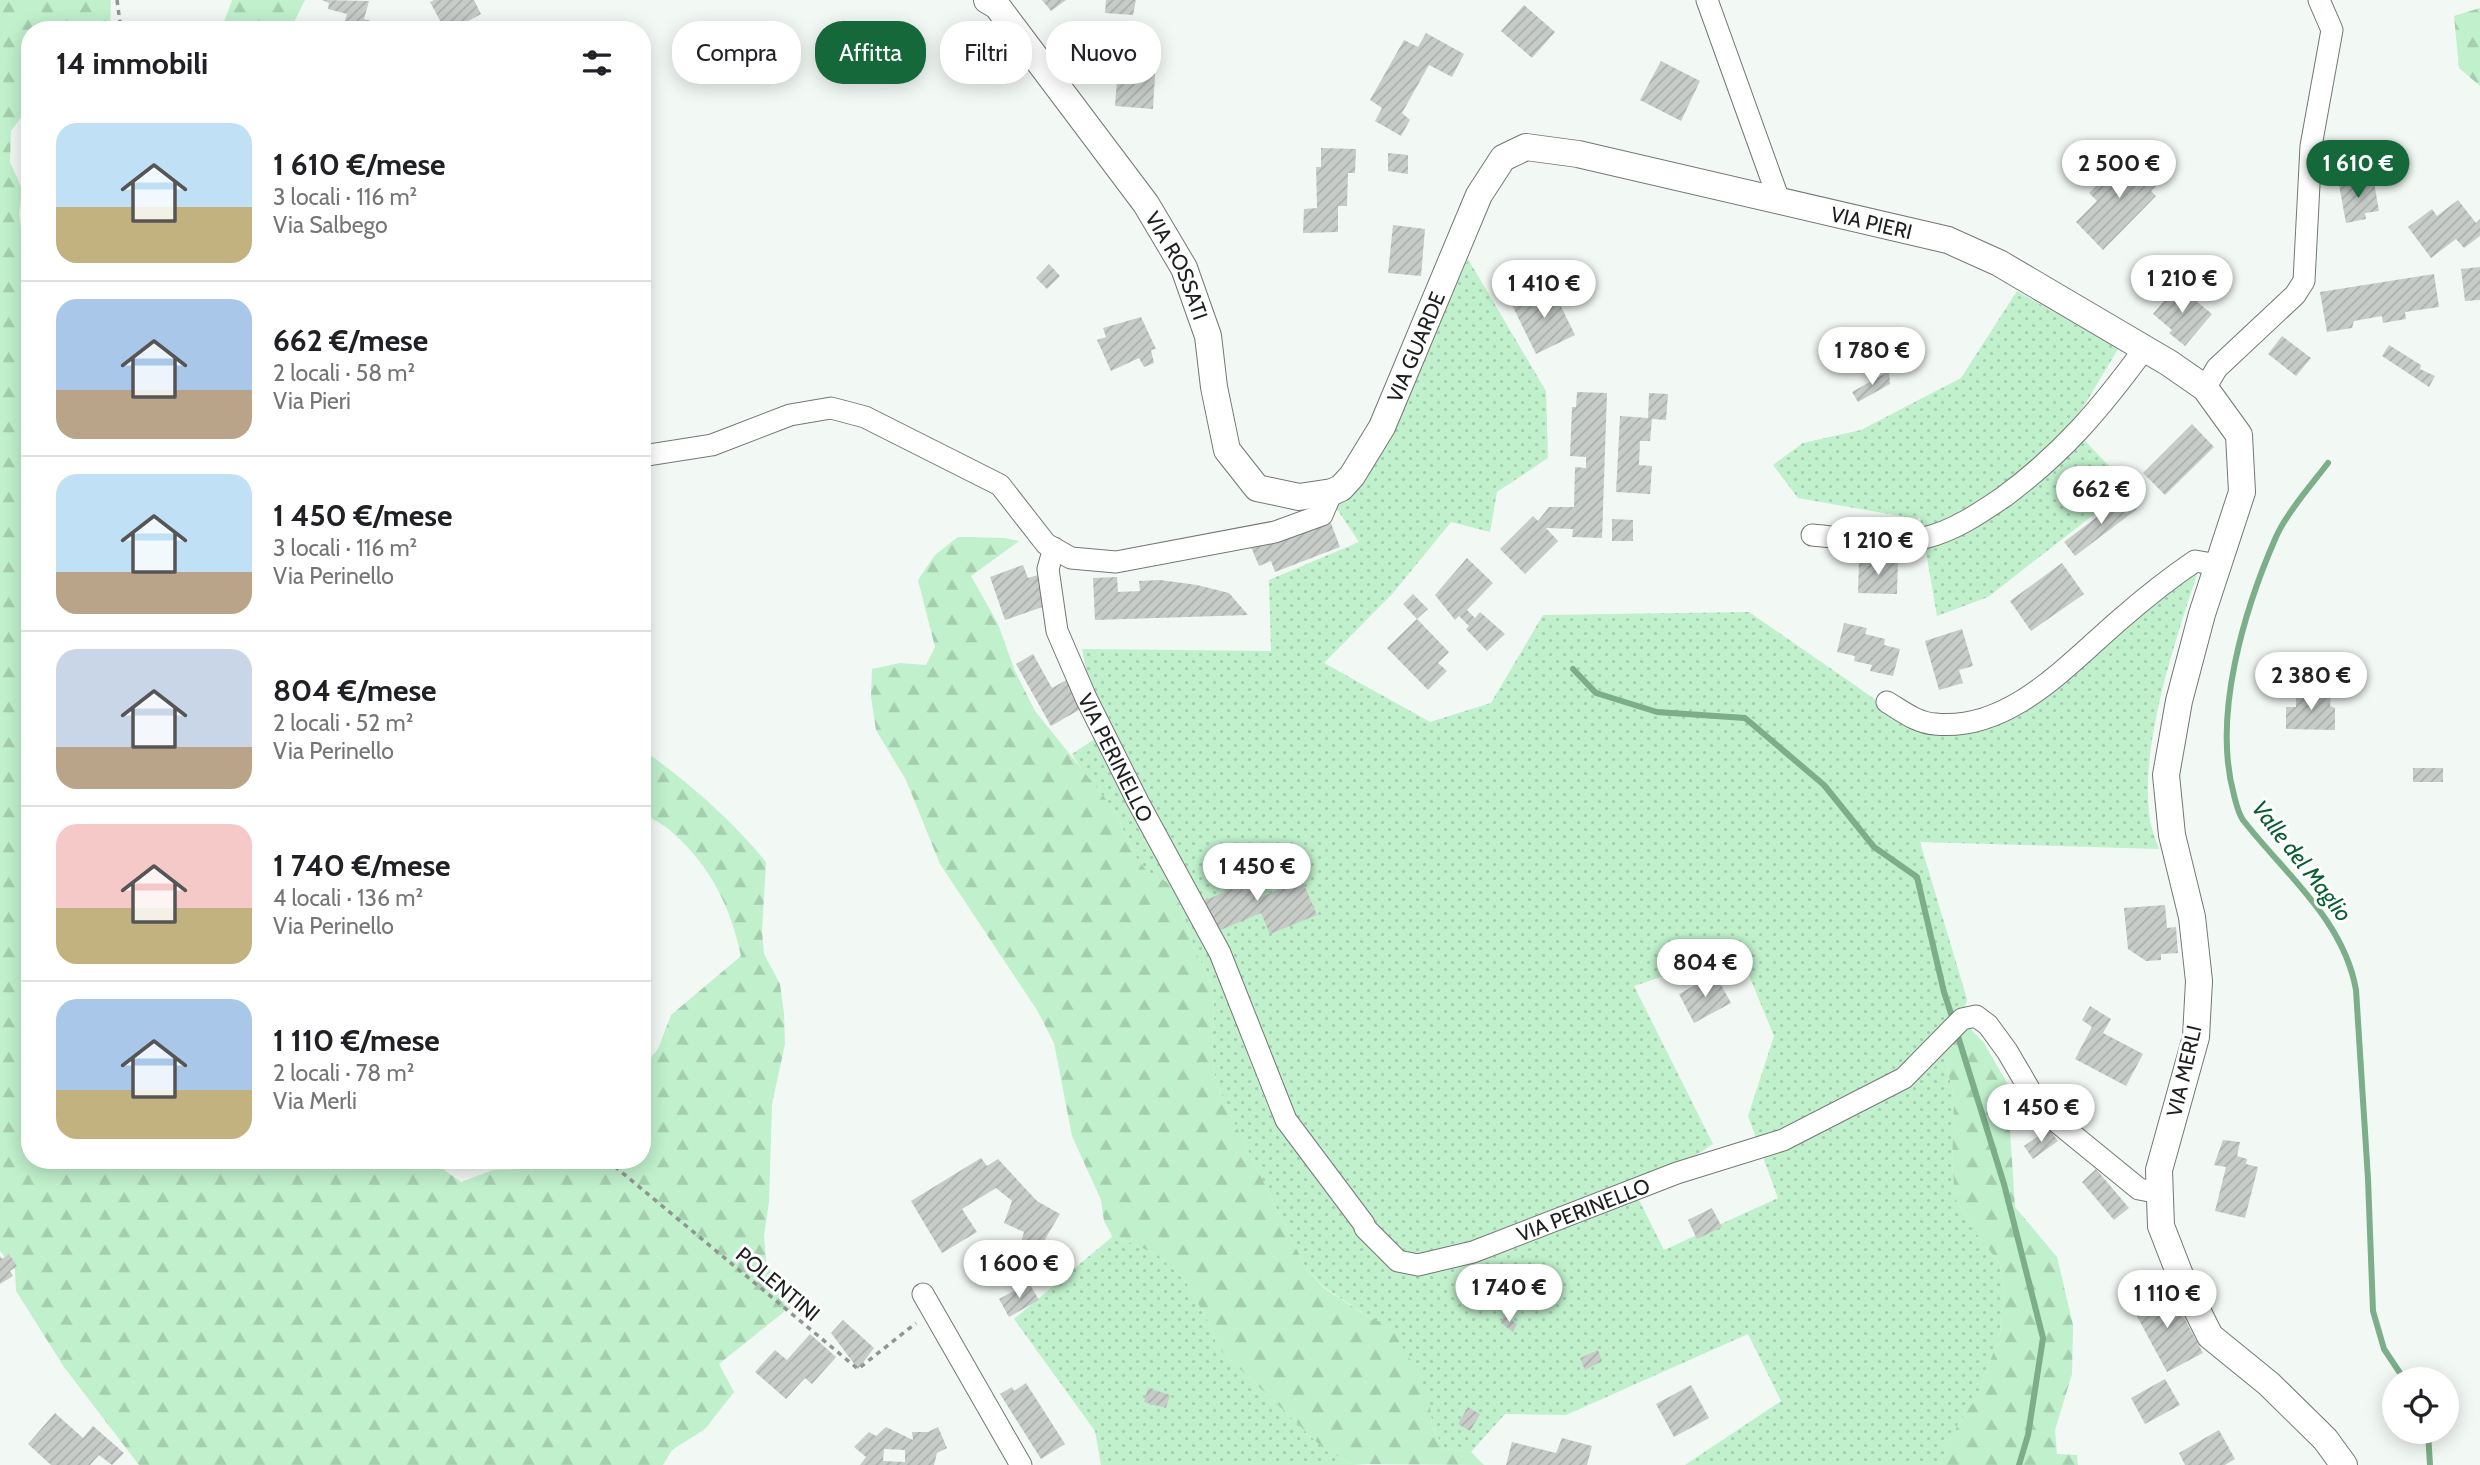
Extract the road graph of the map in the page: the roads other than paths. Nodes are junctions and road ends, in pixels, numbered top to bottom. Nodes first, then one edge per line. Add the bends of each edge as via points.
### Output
1 (987, 0) edge
2 (1707, 0) edge
3 (2319, 0) edge
4 (1578, 154) joint
5 (1779, 200) junction
6 (2145, 348) junction
7 (2205, 388) junction
8 (651, 455) edge
9 (1337, 490) junction
10 (1812, 535) dead end
11 (1054, 548) junction
12 (2218, 565) junction
13 (2202, 614) joint
14 (1887, 702) dead end
15 (2160, 1193) junction
16 (928, 1302) road end
17 (1021, 1465) edge
18 (2344, 1465) edge

1 - 9 street, VIA ROSSATI via 998,6 1146,204 1184,268 1208,336 1227,450 1257,488 1299,497
2 - 5 street
3 - 7 street via 2332,30 2311,146 2304,281 2295,295 2217,368
4 - 5 street, VIA PIERI
4 - 9 street, VIA GUARDE via 1526,147 1503,158 1479,195 1382,427 1352,476
5 - 6 street, VIA PIERI via 1948,240 1999,263
6 - 7 street, VIA PIERI
6 - 10 street via 2071,440 2042,467 1961,524 1924,538 1892,542
7 - 12 street, VIA PIERI via 2239,435 2242,492
8 - 11 street via 712,445 790,415 831,408 865,417 1000,485
9 - 11 street via 1322,514 1275,532 1116,562 1071,558
11 - 15 street, VIA PERINELLO via 1048,569 1058,631 1086,698 1220,953 1286,1120 1365,1228 1398,1261 1418,1265 1473,1252 1676,1173 1783,1140 1904,1078 1955,1026 1976,1016 2007,1051 2041,1109 2139,1189
12 - 13 street, VIA PIERI
12 - 14 street via 2195,561 2176,573 2062,671 2017,703 1985,718 1933,724
13 - 15 street, VIA MERLI via 2166,775 2172,835 2192,917 2199,981 2196,1037 2159,1170
15 - 18 street, VIA MERLI via 2161,1226 2210,1336 2269,1384 2325,1439
16 - 17 street

